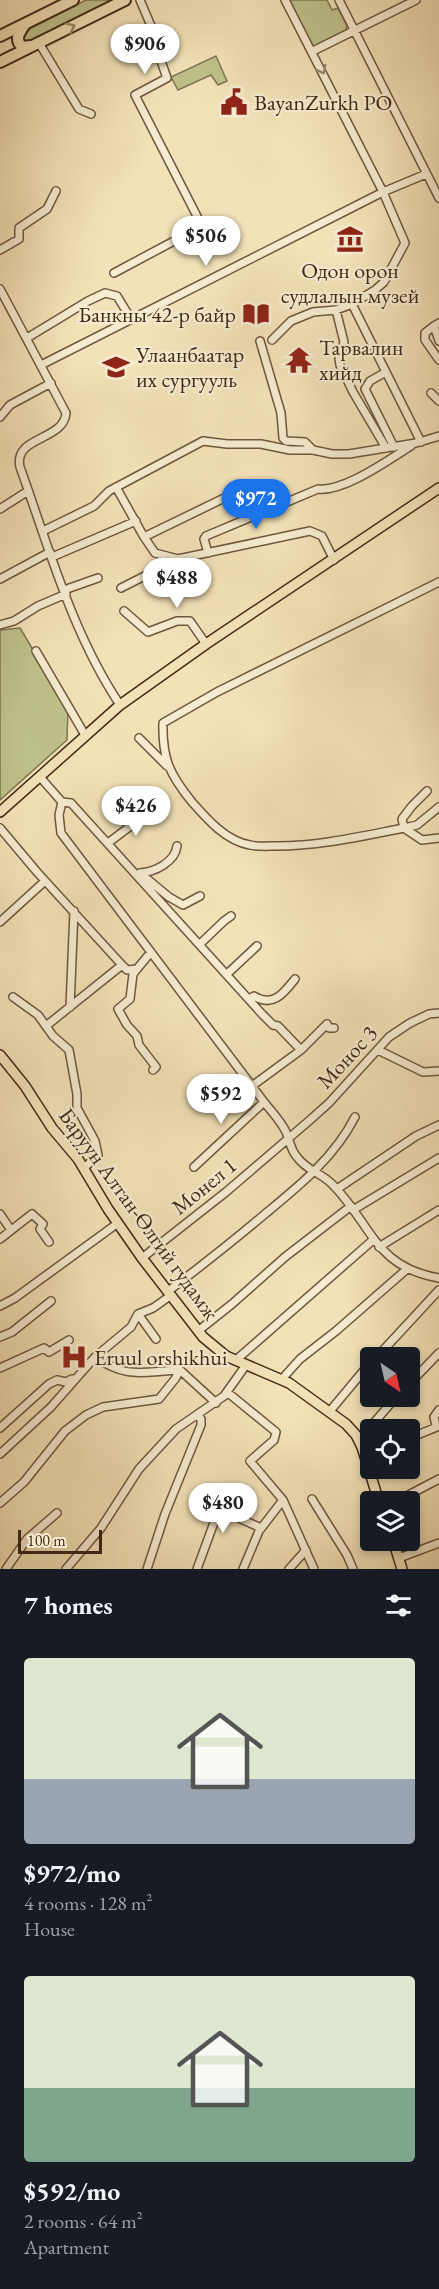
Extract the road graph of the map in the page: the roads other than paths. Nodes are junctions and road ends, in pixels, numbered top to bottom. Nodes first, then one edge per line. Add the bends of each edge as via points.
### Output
1 (73, 0) edge
2 (125, 0) edge
3 (140, 0) edge
4 (285, 0) edge
5 (339, 0) edge
6 (416, 0) edge
7 (25, 24) junction
8 (353, 30) junction
9 (0, 37) edge
10 (36, 44) junction
11 (313, 51) junction
12 (5, 60) edge
13 (91, 114) dead end
14 (426, 174) junction
15 (56, 191) dead end
16 (383, 192) junction
17 (439, 198) edge
18 (0, 250) edge
19 (114, 273) dead end
20 (0, 289) edge
21 (351, 304) junction
22 (336, 310) junction
23 (131, 319) junction
24 (436, 325) edge
25 (27, 338) junction
26 (260, 340) dead end
27 (272, 340) dead end
28 (439, 341) edge
29 (439, 360) edge
30 (41, 365) junction
31 (386, 372) junction
32 (51, 383) junction
33 (431, 393) dead end
34 (439, 401) edge
35 (0, 417) edge
36 (439, 436) edge
37 (419, 442) junction
38 (394, 447) junction
39 (386, 448) junction
40 (313, 450) junction
41 (250, 485) dead end
42 (116, 487) junction
43 (439, 488) edge
44 (28, 491) junction
45 (0, 508) edge
46 (136, 521) junction
47 (44, 531) junction
48 (144, 537) junction
49 (208, 553) junction
50 (51, 554) junction
51 (178, 559) junction
52 (334, 560) junction
53 (98, 578) dead end
54 (0, 579) edge
55 (439, 582) edge
56 (121, 588) dead end
57 (65, 592) junction
58 (124, 611) dead end
59 (0, 625) edge
60 (206, 644) junction
61 (36, 651) dead end
62 (120, 705) junction
63 (85, 735) junction
64 (139, 738) dead end
65 (168, 767) junction
66 (40, 777) junction
67 (427, 791) dead end
68 (62, 802) junction
69 (439, 807) edge
70 (0, 812) edge
71 (149, 812) dead end
72 (0, 828) edge
73 (404, 828) junction
74 (439, 838) edge
75 (108, 843) junction
76 (177, 846) dead end
77 (137, 872) junction
78 (45, 881) junction
79 (200, 896) dead end
80 (74, 911) junction
81 (231, 916) dead end
82 (0, 922) edge
83 (200, 944) junction
84 (258, 946) dead end
85 (151, 952) junction
86 (122, 965) junction
87 (137, 969) junction
88 (227, 974) junction
89 (295, 979) dead end
90 (13, 997) dead end
91 (249, 999) junction
92 (70, 1007) junction
93 (439, 1012) edge
94 (46, 1026) junction
95 (334, 1028) dead end
96 (301, 1050) junction
97 (378, 1050) junction
98 (0, 1054) edge
99 (153, 1070) dead end
100 (439, 1071) edge
101 (252, 1086) junction
102 (264, 1102) junction
103 (355, 1117) dead end
104 (439, 1125) edge
105 (288, 1139) junction
106 (439, 1158) edge
107 (194, 1167) dead end
108 (84, 1168) junction
109 (315, 1171) junction
110 (337, 1189) junction
111 (352, 1208) junction
112 (439, 1210) edge
113 (0, 1215) edge
114 (118, 1223) junction
115 (11, 1230) junction
116 (0, 1239) edge
117 (373, 1240) junction
118 (49, 1242) dead end
119 (379, 1247) junction
120 (142, 1258) junction
121 (407, 1269) junction
122 (439, 1278) edge
123 (439, 1290) edge
124 (169, 1294) junction
125 (51, 1301) dead end
126 (0, 1306) edge
127 (138, 1314) junction
128 (198, 1331) junction
129 (0, 1337) edge
130 (156, 1339) dead end
131 (69, 1340) dead end
132 (386, 1347) edge
133 (439, 1353) edge
134 (95, 1358) junction
135 (236, 1360) junction
136 (246, 1365) junction
137 (0, 1368) edge
138 (180, 1370) junction
139 (420, 1373) edge
140 (360, 1375) edge
141 (76, 1377) junction
142 (282, 1379) junction
143 (227, 1392) junction
144 (216, 1403) junction
145 (439, 1410) edge
146 (330, 1411) junction
147 (198, 1415) junction
148 (437, 1426) edge
149 (0, 1428) edge
150 (420, 1434) edge
151 (360, 1440) edge
152 (0, 1454) edge
153 (439, 1479) edge
154 (416, 1491) edge
155 (312, 1499) dead end
156 (283, 1500) junction
157 (0, 1503) edge
158 (57, 1513) dead end
159 (261, 1528) junction
160 (439, 1543) edge
161 (306, 1550) junction
162 (397, 1551) edge
163 (399, 1558) junction
164 (6, 1569) edge
165 (66, 1569) edge
166 (147, 1569) edge
167 (197, 1569) edge
168 (243, 1569) edge
169 (289, 1569) edge
170 (314, 1569) edge
171 (353, 1569) edge
172 (402, 1569) edge

1 - 7 highway
10 -> 2 highway
3 - 19 street via 160,47 167,78 135,95 202,226
4 - 11 street
5 - 8 street
6 - 8 street
7 - 9 highway
7 - 10 highway via 18,42 23,47
8 - 11 street
8 - 14 street
9 - 12 highway via 15,43 15,50
10 - 12 highway
10 - 13 street via 79,109
11 -> 16 street
14 - 16 street
14 - 17 street
15 - 18 street via 46,210 20,228 19,239
16 - 21 street via 404,248 380,286
16 - 23 street
20 - 25 street
21 - 22 street
21 - 31 street
22 - 27 street via 313,312 291,321
22 - 39 street via 344,342 340,365
23 - 25 street via 117,296 105,293
23 - 30 street
24 - 28 street
24 - 29 street via 425,333 425,340
25 - 30 street
26 - 40 street via 284,438 305,442
30 - 32 street
31 - 37 street
31 - 38 street via 370,381 365,389
32 - 35 street via 10,405
32 - 44 street via 65,409 65,420 20,454 19,465
33 - 34 street
36 - 37 street
37 - 38 street
37 - 49 street via 350,481 326,491 318,489 206,536
38 - 39 street
39 - 40 street via 349,454
40 - 42 street via 205,440
41 - 48 street
42 - 46 street
42 - 47 street via 94,506
43 - 52 main road
44 - 45 street
44 - 47 street
46 - 48 street
46 - 50 street
47 - 50 street
48 - 51 street via 154,553
49 - 51 street
49 - 52 street via 310,531 321,536
50 - 54 street
50 - 57 street
51 - 56 street
52 - 60 main road
53 - 57 street
55 - 65 street via 217,692 163,723 162,746
57 - 59 street
57 - 62 street via 82,637
58 - 60 street via 148,633 177,621 190,621
60 - 62 main road
61 - 63 street
62 - 63 main road
63 - 66 main road
64 - 65 street
65 - 73 street via 206,818 249,846 315,844
66 - 68 street
66 - 70 main road
67 - 73 street via 402,819
68 - 75 street via 71,803
68 - 85 street via 61,833
69 - 73 street via 417,825
71 - 75 street
72 - 78 street
73 - 74 street via 422,840
75 - 77 street
76 - 77 street via 161,867
77 - 79 street via 183,904
77 - 83 street
78 - 80 street
78 - 82 street
80 - 86 street
80 - 92 street
81 - 83 street
83 - 88 street
84 - 88 street
85 - 87 street
85 - 101 street
86 - 87 street via 127,970
86 - 92 street
87 - 99 street via 130,999 118,1009 156,1067
88 - 91 street
89 - 91 street via 280,997
90 - 94 street
91 - 96 street
92 - 94 street
93 - 97 street, Монос 3 via 410,1023
94 - 108 street via 69,1050 77,1108 95,1141 98,1155
95 - 96 street via 327,1024
96 - 101 street
97 - 100 street via 423,1072
97 - 105 street, Монос 3 via 329,1103
98 - 108 main road, Баруун Алтан-Өлгий гудамж
101 - 102 street
102 - 105 street
102 - 107 street
103 - 109 street via 347,1133
104 - 110 street
105 - 109 street via 303,1165
105 - 120 street, Монел 1
106 - 111 street
108 - 114 main road, Баруун Алтан-Өлгий гудамж
109 - 110 street
109 - 124 street
110 - 111 street
111 - 117 street
111 - 128 street via 285,1257
112 - 119 street
113 - 115 street
114 - 120 main road, Баруун Алтан-Өлгий гудамж
114 - 126 street
115 - 116 street
115 - 118 street via 32,1214 43,1224 40,1229
117 - 119 street
117 - 135 street
119 - 121 street
120 - 124 main road, Баруун Алтан-Өлгий гудамж
121 - 122 street
121 - 142 street via 300,1359
123 - 132 street
124 - 127 street via 153,1308
124 - 128 main road, Баруун Алтан-Өлгий гудамж
125 - 129 street
127 - 130 street
127 - 134 street via 131,1327
128 - 135 main road, Баруун Алтан-Өлгий гудамж via 219,1351
131 - 137 street via 49,1352 44,1348
133 - 139 street
134 - 138 street via 109,1367 135,1374
134 - 141 street
135 - 136 main road, Баруун Алтан-Өлгий гудамж
136 - 142 main road, Баруун Алтан-Өлгий гудамж
136 - 143 street
138 - 144 street
138 - 157 street via 159,1399 103,1407 86,1415 65,1431 24,1482
140 - 146 street
141 - 149 street via 49,1384
141 - 152 street via 51,1407
142 - 146 main road, Баруун Алтан-Өлгий гудамж
143 - 144 street
143 - 156 street via 276,1432 273,1440 250,1461
144 - 147 street
145 - 148 street via 434,1417
146 - 151 main road, Баруун Алтан-Өлгий гудамж
147 - 165 street via 176,1428 139,1469 100,1528
147 - 166 street via 201,1425
148 - 150 street
153 - 154 street
155 - 171 street
156 - 159 street
156 - 161 street
158 - 164 street via 27,1539
159 - 167 street via 219,1509
159 - 168 street
160 - 163 street
161 - 169 street
161 - 170 street
162 - 163 main road
163 - 172 main road

